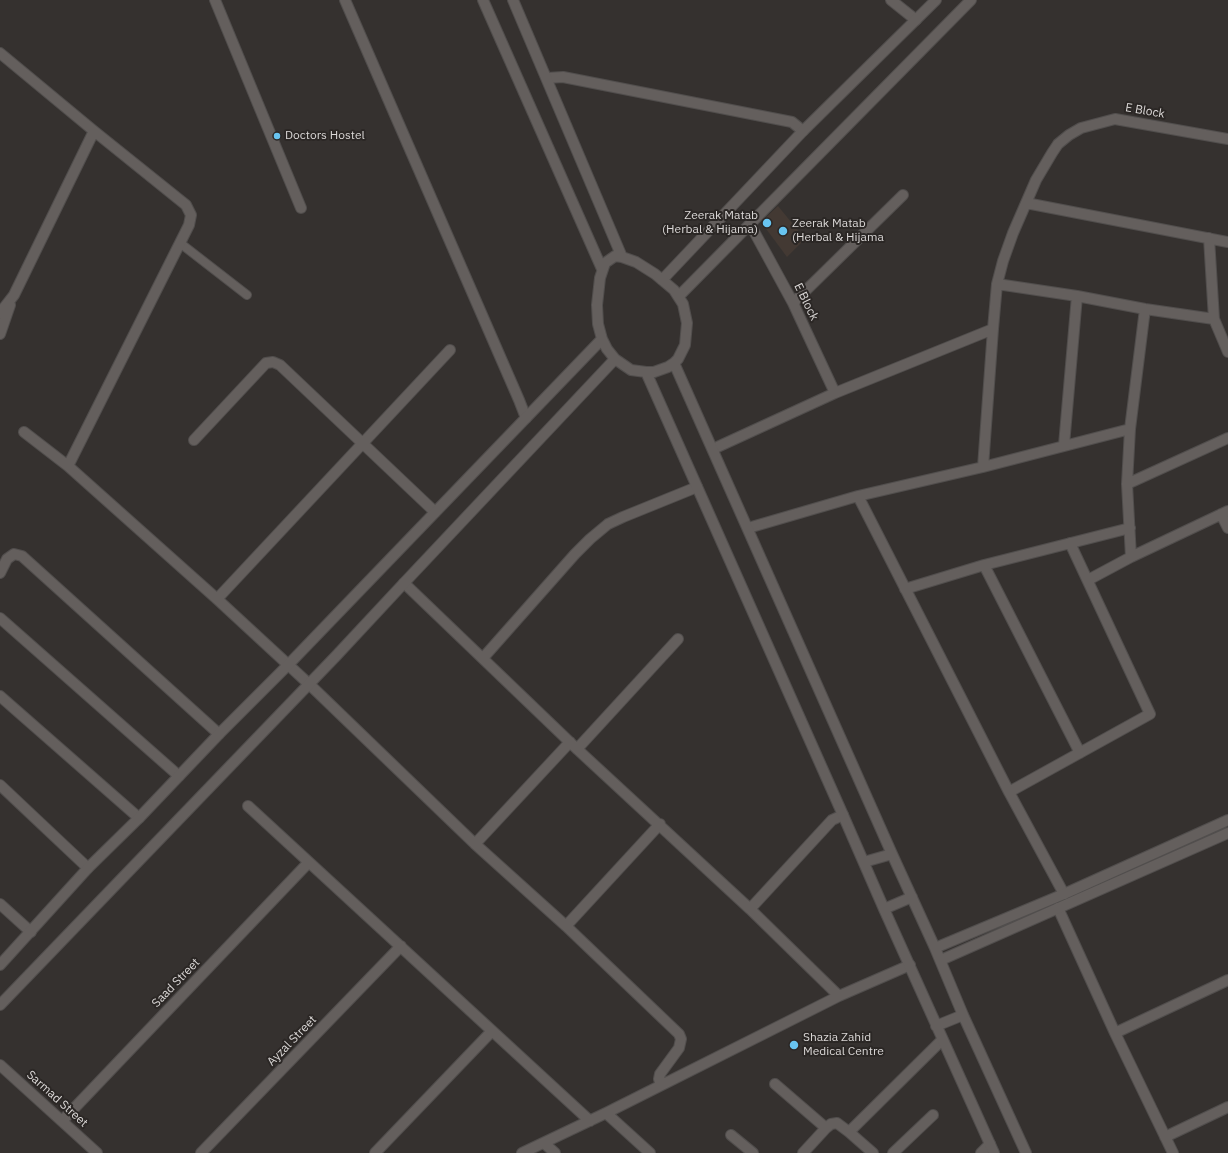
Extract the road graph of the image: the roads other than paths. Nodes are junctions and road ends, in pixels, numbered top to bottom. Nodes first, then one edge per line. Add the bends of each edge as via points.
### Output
1 (215, 0) edge
2 (345, 0) edge
3 (483, 0) edge
4 (513, 0) edge
5 (891, 0) edge
6 (936, 0) edge
7 (971, 0) edge
8 (916, 20) junction
9 (0, 53) edge
10 (547, 78) junction
11 (94, 131) junction
12 (803, 131) junction
13 (1228, 139) edge
14 (903, 195) dead end
15 (1026, 203) junction
16 (301, 208) dead end
17 (750, 224) junction
18 (1209, 238) junction
19 (1228, 242) edge
20 (180, 243) junction
21 (622, 257) junction
22 (602, 269) junction
23 (662, 280) junction
24 (998, 284) junction
25 (14, 295) junction
26 (247, 295) dead end
27 (679, 296) junction
28 (1077, 296) junction
29 (793, 303) junction
30 (1145, 309) junction
31 (0, 313) edge
32 (1214, 319) junction
33 (993, 328) junction
34 (0, 334) edge
35 (602, 339) junction
36 (450, 350) dead end
37 (1228, 352) edge
38 (615, 360) junction
39 (674, 363) junction
40 (646, 372) junction
41 (835, 393) junction
42 (526, 418) junction
43 (1130, 429) junction
44 (24, 432) dead end
45 (1228, 438) edge
46 (194, 440) dead end
47 (362, 444) junction
48 (1064, 445) junction
49 (713, 449) junction
50 (68, 466) junction
51 (983, 467) junction
52 (1127, 484) junction
53 (697, 487) junction
54 (858, 496) junction
55 (435, 512) junction
56 (1224, 512) edge
57 (748, 528) junction
58 (1130, 528) junction
59 (1228, 528) edge
60 (1070, 543) junction
61 (1131, 557) junction
62 (984, 565) junction
63 (0, 573) edge
64 (1088, 580) junction
65 (404, 583) junction
66 (905, 589) junction
67 (217, 599) junction
68 (0, 618) edge
69 (678, 639) dead end
70 (483, 658) junction
71 (288, 665) junction
72 (309, 684) junction
73 (0, 696) edge
74 (219, 734) junction
75 (573, 746) junction
76 (1080, 753) junction
77 (179, 776) junction
78 (0, 785) edge
79 (1009, 792) junction
80 (248, 806) dead end
81 (843, 815) junction
82 (139, 818) junction
83 (1228, 820) edge
84 (660, 824) junction
85 (1228, 833) edge
86 (475, 844) junction
87 (892, 854) junction
88 (309, 862) junction
89 (864, 862) junction
90 (88, 868) junction
91 (1064, 894) junction
92 (912, 897) junction
93 (0, 904) edge
94 (1058, 908) junction
95 (750, 909) junction
96 (884, 909) junction
97 (566, 926) junction
98 (31, 932) junction
99 (401, 946) junction
100 (935, 948) junction
101 (941, 960) junction
102 (0, 965) edge
103 (910, 965) junction
104 (1228, 980) edge
105 (839, 996) junction
106 (0, 1005) edge
107 (963, 1014) junction
108 (936, 1026) junction
109 (492, 1031) junction
110 (1115, 1033) junction
111 (942, 1040) junction
112 (0, 1065) edge
113 (775, 1084) dead end
114 (661, 1085) junction
115 (1228, 1106) edge
116 (606, 1114) junction
117 (933, 1115) dead end
118 (62, 1121) junction
119 (590, 1121) junction
120 (826, 1128) junction
121 (850, 1132) junction
122 (731, 1134) dead end
123 (1165, 1137) junction
124 (544, 1143) junction
125 (992, 1148) edge
126 (97, 1153) edge
127 (201, 1153) edge
128 (375, 1153) edge
129 (522, 1153) edge
130 (555, 1153) edge
131 (650, 1153) edge
132 (753, 1153) edge
133 (803, 1153) edge
134 (873, 1153) edge
135 (893, 1153) edge
136 (981, 1153) edge
137 (1026, 1153) edge
138 (1173, 1153) edge

1 - 16 street
2 - 42 street
3 - 22 street
4 - 10 street
5 - 8 street
6 - 8 street
7 - 17 street
8 - 12 street
9 - 11 street
10 - 12 street via 563,77 792,122
10 - 21 street
11 - 20 street via 186,205 191,215
11 - 25 street
12 - 23 street
13 - 15 street, E Block via 1115,119 1087,126 1058,144 1045,163
14 - 29 street
15 - 18 street
15 - 24 street, E Block via 1003,261
17 - 27 street
17 - 29 street, E Block
18 - 19 street
18 - 32 street
20 - 26 lane
20 - 50 street
21 - 22 street via 615,256 609,259
21 - 23 street via 646,268
22 - 35 street via 597,305
23 - 27 street
24 - 28 street
24 - 33 street, E Block
25 - 31 street
25 - 34 street
27 - 39 street via 685,309 687,334 682,351
28 - 30 street
28 - 48 street
29 - 41 street, E Block
30 - 32 street
30 - 43 street
32 - 37 street
33 - 41 street
33 - 51 street, E Block
35 - 38 street
35 - 42 street
36 - 47 street
38 - 40 street via 631,370
38 - 65 street
39 - 40 street via 662,370
39 - 49 street
40 - 53 street
41 - 49 street
42 - 55 street
43 - 48 street
43 - 52 street
44 - 50 street
45 - 52 street
46 - 47 street via 266,363 273,362 280,365
47 - 55 street
47 - 67 street
48 - 51 street
49 - 57 street
50 - 67 street
51 - 54 street
52 - 58 street
53 - 70 street via 608,524 575,554
53 - 81 street
54 - 57 street
54 - 66 street
55 - 71 street
56 - 59 street
56 - 61 street
57 - 87 street
58 - 60 street
58 - 61 street
60 - 62 street
60 - 64 street
61 - 64 street
62 - 66 street
62 - 76 street
63 - 74 street via 7,559 14,554 22,556
64 - 76 street via 1150,714
65 - 70 street
65 - 72 street
66 - 79 street
67 - 71 street
68 - 77 street
69 - 75 street
70 - 75 street
71 - 72 street
71 - 74 street
72 - 86 street
72 - 106 street
73 - 82 street
74 - 77 street
75 - 84 street
75 - 86 street
76 - 79 street
77 - 82 street
78 - 90 street
79 - 91 street
80 - 88 street
81 - 89 street
81 - 95 street via 832,820
82 - 90 street
83 - 91 street
84 - 95 street
84 - 97 street
85 - 94 street
86 - 97 street
87 - 89 street
87 - 92 street
88 - 99 street
88 - 118 street, Saad Street
89 - 96 street
90 - 98 street
91 - 100 street
92 - 96 street
92 - 100 street
93 - 98 street
94 - 101 street
94 - 110 street
95 - 105 street
96 - 103 street
97 - 114 street via 679,1034 679,1048 660,1074
98 - 102 street
99 - 109 street
99 - 127 street, Ayzal Street
100 - 101 street
101 - 107 street
103 - 105 street
103 - 108 street
104 - 110 street
105 - 114 street
107 - 108 street
107 - 137 street
108 - 111 street
109 - 119 street
109 - 128 street
110 - 123 street
111 - 121 street
111 - 125 street
112 - 118 street, Sarmad Street
113 - 120 street
114 - 116 street
115 - 123 street
116 - 119 street
116 - 131 street
117 - 135 street
118 - 126 street, Sarmad Street
119 - 124 street
120 - 121 street via 837,1123
120 - 133 street
121 - 134 street
122 - 132 street
123 - 138 street
124 - 129 street
124 - 130 street
125 - 136 street

